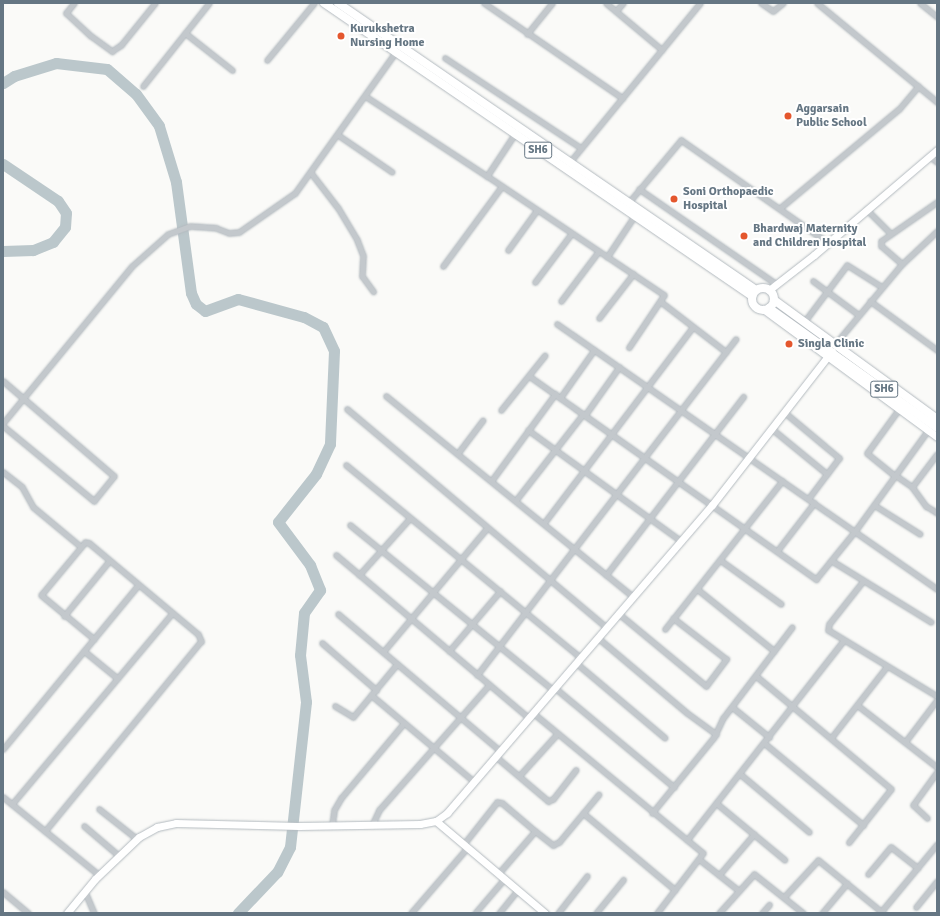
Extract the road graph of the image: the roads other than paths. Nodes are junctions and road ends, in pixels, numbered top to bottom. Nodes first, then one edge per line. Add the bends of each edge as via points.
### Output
1 (74, 3) edge
2 (155, 3) edge
3 (209, 3) edge
4 (314, 3) edge
5 (324, 3) edge
6 (338, 3) edge
7 (484, 3) edge
8 (552, 3) edge
9 (606, 3) edge
10 (623, 3) edge
11 (700, 3) edge
12 (761, 3) edge
13 (783, 3) edge
14 (817, 3) edge
15 (920, 3) edge
16 (616, 11) junction
17 (937, 17) edge
18 (185, 33) junction
19 (527, 34) junction
20 (398, 49) junction
21 (662, 50) junction
22 (445, 58) dead end
23 (267, 60) dead end
24 (232, 70) dead end
25 (143, 86) dead end
26 (918, 86) junction
27 (365, 96) junction
28 (622, 98) junction
29 (937, 102) edge
30 (517, 130) junction
31 (338, 135) junction
32 (581, 148) junction
33 (937, 150) edge
34 (928, 156) junction
35 (937, 162) edge
36 (567, 165) junction
37 (392, 172) dead end
38 (311, 173) junction
39 (487, 176) junction
40 (502, 186) junction
41 (639, 189) junction
42 (629, 202) junction
43 (937, 202) edge
44 (780, 208) junction
45 (866, 209) junction
46 (537, 210) junction
47 (637, 212) junction
48 (937, 231) edge
49 (571, 234) junction
50 (891, 234) junction
51 (828, 243) junction
52 (508, 250) dead end
53 (598, 252) junction
54 (607, 257) junction
55 (902, 264) junction
56 (443, 266) dead end
57 (633, 274) junction
58 (813, 281) dead end
59 (535, 282) dead end
60 (776, 284) junction
61 (882, 287) junction
62 (769, 290) junction
63 (373, 291) dead end
64 (826, 291) junction
65 (754, 293) junction
66 (774, 300) junction
67 (561, 301) dead end
68 (870, 301) junction
69 (660, 302) junction
70 (766, 309) junction
71 (858, 315) junction
72 (599, 318) dead end
73 (804, 322) junction
74 (556, 324) dead end
75 (693, 327) junction
76 (736, 339) dead end
77 (629, 347) dead end
78 (594, 350) junction
79 (937, 350) edge
80 (831, 351) junction
81 (726, 352) junction
82 (546, 355) dead end
83 (619, 368) junction
84 (529, 376) junction
85 (3, 381) edge
86 (648, 388) junction
87 (555, 394) junction
88 (386, 396) dead end
89 (743, 397) dead end
90 (24, 398) junction
91 (560, 398) junction
92 (347, 409) dead end
93 (899, 409) junction
94 (501, 410) dead end
95 (681, 410) junction
96 (784, 412) junction
97 (584, 414) junction
98 (937, 419) edge
99 (482, 420) dead end
100 (3, 423) edge
101 (3, 426) edge
102 (937, 428) edge
103 (772, 429) junction
104 (528, 430) junction
105 (928, 430) junction
106 (612, 434) junction
107 (714, 434) junction
108 (937, 437) edge
109 (555, 449) junction
110 (458, 453) junction
111 (937, 454) edge
112 (645, 458) junction
113 (749, 458) junction
114 (346, 466) dead end
115 (584, 470) junction
116 (3, 472) edge
117 (827, 474) junction
118 (895, 475) junction
119 (492, 480) junction
120 (677, 480) junction
121 (782, 481) junction
122 (912, 487) junction
123 (617, 494) junction
124 (808, 499) junction
125 (516, 500) junction
126 (814, 503) junction
127 (712, 505) junction
128 (874, 505) junction
129 (937, 513) edge
130 (410, 518) junction
131 (649, 518) junction
132 (544, 523) junction
133 (350, 525) dead end
134 (487, 528) junction
135 (745, 528) junction
136 (855, 531) junction
137 (920, 534) dead end
138 (681, 541) junction
139 (82, 547) junction
140 (575, 548) junction
141 (381, 551) junction
142 (777, 551) junction
143 (336, 555) dead end
144 (461, 560) junction
145 (720, 560) junction
146 (109, 561) junction
147 (832, 561) junction
148 (606, 574) junction
149 (359, 575) junction
150 (550, 581) junction
151 (863, 581) junction
152 (138, 585) junction
153 (697, 589) junction
154 (937, 589) edge
155 (500, 591) junction
156 (434, 593) junction
157 (633, 597) junction
158 (781, 604) dead end
159 (525, 612) junction
160 (172, 613) junction
161 (338, 614) dead end
162 (619, 614) junction
163 (64, 616) junction
164 (673, 618) junction
165 (412, 620) junction
166 (931, 622) dead end
167 (472, 624) junction
168 (792, 627) dead end
169 (607, 628) junction
170 (665, 629) dead end
171 (598, 638) junction
172 (94, 639) junction
173 (844, 640) junction
174 (322, 643) dead end
175 (499, 646) junction
176 (84, 651) junction
177 (449, 651) junction
178 (774, 651) junction
179 (383, 652) junction
180 (579, 660) junction
181 (397, 664) junction
182 (887, 666) junction
183 (477, 675) junction
184 (756, 676) junction
185 (117, 678) junction
186 (489, 685) junction
187 (554, 689) junction
188 (376, 690) junction
189 (371, 695) junction
190 (937, 696) edge
191 (937, 700) edge
192 (793, 705) junction
193 (857, 705) junction
194 (335, 706) dead end
195 (732, 707) junction
196 (531, 716) junction
197 (460, 717) junction
198 (404, 723) junction
199 (558, 734) junction
200 (716, 734) junction
201 (769, 737) junction
202 (665, 738) dead end
203 (832, 738) junction
204 (905, 742) junction
205 (764, 743) junction
206 (433, 748) junction
207 (3, 749) edge
208 (497, 753) junction
209 (937, 767) edge
210 (576, 770) dead end
211 (937, 772) edge
212 (740, 774) junction
213 (519, 776) junction
214 (473, 781) junction
215 (674, 787) junction
216 (599, 794) dead end
217 (3, 796) edge
218 (716, 803) junction
219 (12, 804) junction
220 (99, 809) dead end
221 (583, 813) junction
222 (652, 813) junction
223 (927, 818) dead end
224 (436, 821) junction
225 (332, 825) junction
226 (372, 825) junction
227 (863, 825) junction
228 (84, 826) dead end
229 (535, 830) junction
230 (45, 831) junction
231 (809, 832) dead end
232 (754, 834) junction
233 (136, 839) junction
234 (687, 840) junction
235 (849, 842) dead end
236 (937, 844) edge
237 (465, 847) junction
238 (118, 855) junction
239 (700, 860) junction
240 (785, 860) dead end
241 (918, 868) junction
242 (868, 874) dead end
243 (99, 875) junction
244 (719, 875) junction
245 (587, 876) dead end
246 (501, 877) junction
247 (624, 880) dead end
248 (937, 882) edge
249 (847, 883) junction
250 (675, 890) junction
251 (738, 890) junction
252 (517, 891) junction
253 (3, 892) edge
254 (85, 892) junction
255 (784, 897) junction
256 (769, 905) dead end
257 (916, 907) dead end
258 (28, 913) edge
259 (67, 913) edge
260 (94, 913) edge
261 (411, 913) edge
262 (475, 913) edge
263 (499, 913) edge
264 (545, 913) edge
265 (558, 913) edge
266 (596, 913) edge
267 (657, 913) edge
268 (719, 913) edge
269 (762, 913) edge
270 (803, 913) edge
271 (822, 913) edge
272 (881, 913) edge

1 - 2 street via 66,13 112,51 121,45
3 - 18 street
4 - 23 street
5 - 20 main road, SH6
6 - 20 main road, SH6
7 - 19 street
8 - 19 street
9 - 16 street
10 - 16 street
11 - 21 street
12 - 13 street via 773,11
14 - 26 street
15 - 17 street
16 - 21 street
18 - 24 street
18 - 25 street
19 - 28 street
20 - 27 street
20 - 30 main road, SH6
21 - 28 street
22 - 32 street
26 - 29 street
26 - 44 street via 899,109
27 - 31 street
27 - 39 street
28 - 32 street
30 - 36 main road, SH6
30 - 39 street
31 - 37 street
31 - 38 street
32 - 36 street
33 - 34 street
34 - 35 street
34 - 45 street
36 - 42 main road, SH6
36 - 47 main road, SH6
38 - 63 street via 338,208 357,240 363,256 362,276
38 - 90 street via 286,202 239,232 229,233 216,228 190,226 178,229 132,266
39 - 40 street
40 - 46 street
40 - 56 street
41 - 42 street
41 - 44 street via 681,140
41 - 60 street
42 - 47 main road, SH6
43 - 50 street
44 - 51 street
45 - 50 street
45 - 51 street
46 - 49 street
46 - 52 street
47 - 54 street
47 - 65 main road, SH6
48 - 55 street
49 - 53 street
49 - 59 street
50 - 55 street via 880,244
51 - 60 street
53 - 54 street
53 - 67 street
54 - 57 street
55 - 61 street
57 - 69 street via 662,294 664,297
57 - 72 street
58 - 64 street
60 - 62 street
61 - 64 street via 850,264 845,266
61 - 68 street
62 - 65 main road
62 - 66 main road, SH6
64 - 71 street
64 - 73 street
65 - 70 main road, SH6 via 755,306
66 - 70 main road
66 - 73 main road, SH6
68 - 71 street
68 - 79 street
69 - 75 street
69 - 77 street
70 - 80 main road, SH6
71 - 80 street
73 - 80 main road, SH6
74 - 78 street
75 - 81 street
75 - 86 street
76 - 81 street
78 - 83 street
78 - 91 street
80 - 93 street
80 - 96 street
80 - 98 main road, SH6
80 - 102 main road, SH6
81 - 95 street
82 - 84 street
83 - 86 street
83 - 97 street
84 - 87 street
84 - 94 street
85 - 90 street
86 - 95 street
86 - 106 street
87 - 91 street
87 - 104 street
88 - 110 street
89 - 107 street
90 - 100 street
90 - 101 street via 114,474 98,498 92,499
91 - 97 street
92 - 134 street
93 - 105 street
93 - 118 street via 867,453
95 - 107 street
95 - 112 street
96 - 103 street
96 - 117 street via 838,456 839,460
97 - 106 street
97 - 109 street
99 - 110 street
103 - 113 street
103 - 117 street
104 - 109 street
104 - 119 street
105 - 108 street
105 - 118 street
106 - 112 street
106 - 115 street
107 - 113 street
107 - 120 street
109 - 115 street
109 - 125 street
110 - 119 street
111 - 122 street
112 - 120 street
112 - 123 street
113 - 121 street
113 - 127 street
114 - 130 street
115 - 123 street
115 - 132 street
116 - 139 street via 22,487 33,507
117 - 124 street
118 - 122 street
118 - 128 street
119 - 125 street
120 - 127 street
120 - 131 street
121 - 124 street
121 - 135 street
122 - 129 street via 926,506
123 - 131 street
123 - 140 street
124 - 126 street
125 - 132 street
126 - 136 street
126 - 142 street
127 - 135 street
127 - 138 street
128 - 136 street
128 - 137 street
130 - 141 street
130 - 144 street
131 - 138 street
131 - 148 street
132 - 140 street
133 - 141 street
134 - 144 street
134 - 150 street
135 - 142 street
135 - 145 street
136 - 147 street
136 - 154 street
138 - 157 street
139 - 146 street via 85,542 89,543
139 - 163 street via 41,595
140 - 148 street
140 - 150 street
141 - 149 street
141 - 156 street
142 - 147 street via 816,579
143 - 149 street
144 - 155 street
144 - 156 street
145 - 153 street
145 - 158 street
146 - 152 street
146 - 163 street
147 - 151 street
148 - 157 street
149 - 165 street
150 - 159 street
150 - 169 street
151 - 166 street
151 - 173 street via 828,627
152 - 160 street
152 - 172 street
153 - 164 street
153 - 178 street
155 - 159 street
155 - 167 street
156 - 165 street
156 - 167 street
157 - 162 street
159 - 175 street
159 - 180 street
160 - 185 street
160 - 230 street via 198,634 201,641
161 - 179 street
162 - 164 street via 706,686 726,659
162 - 169 street
163 - 172 street
164 - 170 street
165 - 177 street
165 - 179 street
167 - 175 street
167 - 177 street
168 - 178 street
169 - 171 street
171 - 180 street
171 - 200 street via 687,713
172 - 176 street
173 - 182 street
173 - 192 street
174 - 188 street
175 - 183 street
175 - 187 street
176 - 185 street
176 - 207 street
177 - 183 street
178 - 184 street
179 - 181 street
180 - 187 street
180 - 202 street
181 - 188 street
181 - 197 street
182 - 190 street
182 - 193 street
183 - 186 street
184 - 192 street
184 - 195 street
185 - 219 street
186 - 196 street
186 - 197 street
187 - 196 street
187 - 215 street
188 - 189 street
189 - 194 street via 353,717
189 - 198 street
191 - 204 street
192 - 201 street
192 - 203 street
193 - 203 street
193 - 204 street
195 - 200 street via 720,722
195 - 201 street
196 - 199 street
196 - 208 street
197 - 206 street
197 - 208 street
198 - 206 street
198 - 225 street via 341,798 334,810
199 - 213 street
199 - 222 street
200 - 215 street
201 - 205 street
203 - 227 street via 891,789
204 - 209 street
205 - 212 street
205 - 227 street
206 - 214 street
206 - 226 street via 379,810
208 - 213 street
208 - 214 street
210 - 213 street via 551,801 546,800
211 - 223 street via 913,805
212 - 218 street
212 - 231 street
214 - 224 street
215 - 222 street
216 - 221 street
217 - 219 street
218 - 232 street
218 - 234 street
219 - 230 street
220 - 233 street
221 - 229 street via 556,844 550,843
221 - 250 street
222 - 234 street
224 - 226 street
224 - 237 street
225 - 226 street
225 - 233 street via 176,823 157,827
227 - 235 street
228 - 238 street
229 - 237 street via 502,803 497,802
229 - 246 street
230 - 243 street
232 - 240 street
232 - 244 street
233 - 238 street
234 - 239 street via 703,854
236 - 241 street
237 - 246 street
237 - 261 street
238 - 243 street
239 - 244 street
239 - 250 street
241 - 242 street via 892,847
241 - 272 street
243 - 254 street
244 - 251 street
245 - 265 street
246 - 252 street
246 - 262 street
247 - 266 street
248 - 257 street
249 - 255 street via 816,860
249 - 271 street
249 - 272 street
250 - 267 street
251 - 255 street via 754,874
251 - 268 street
252 - 263 street
252 - 264 street
253 - 258 street
254 - 259 street
254 - 260 street
255 - 270 street
256 - 269 street

